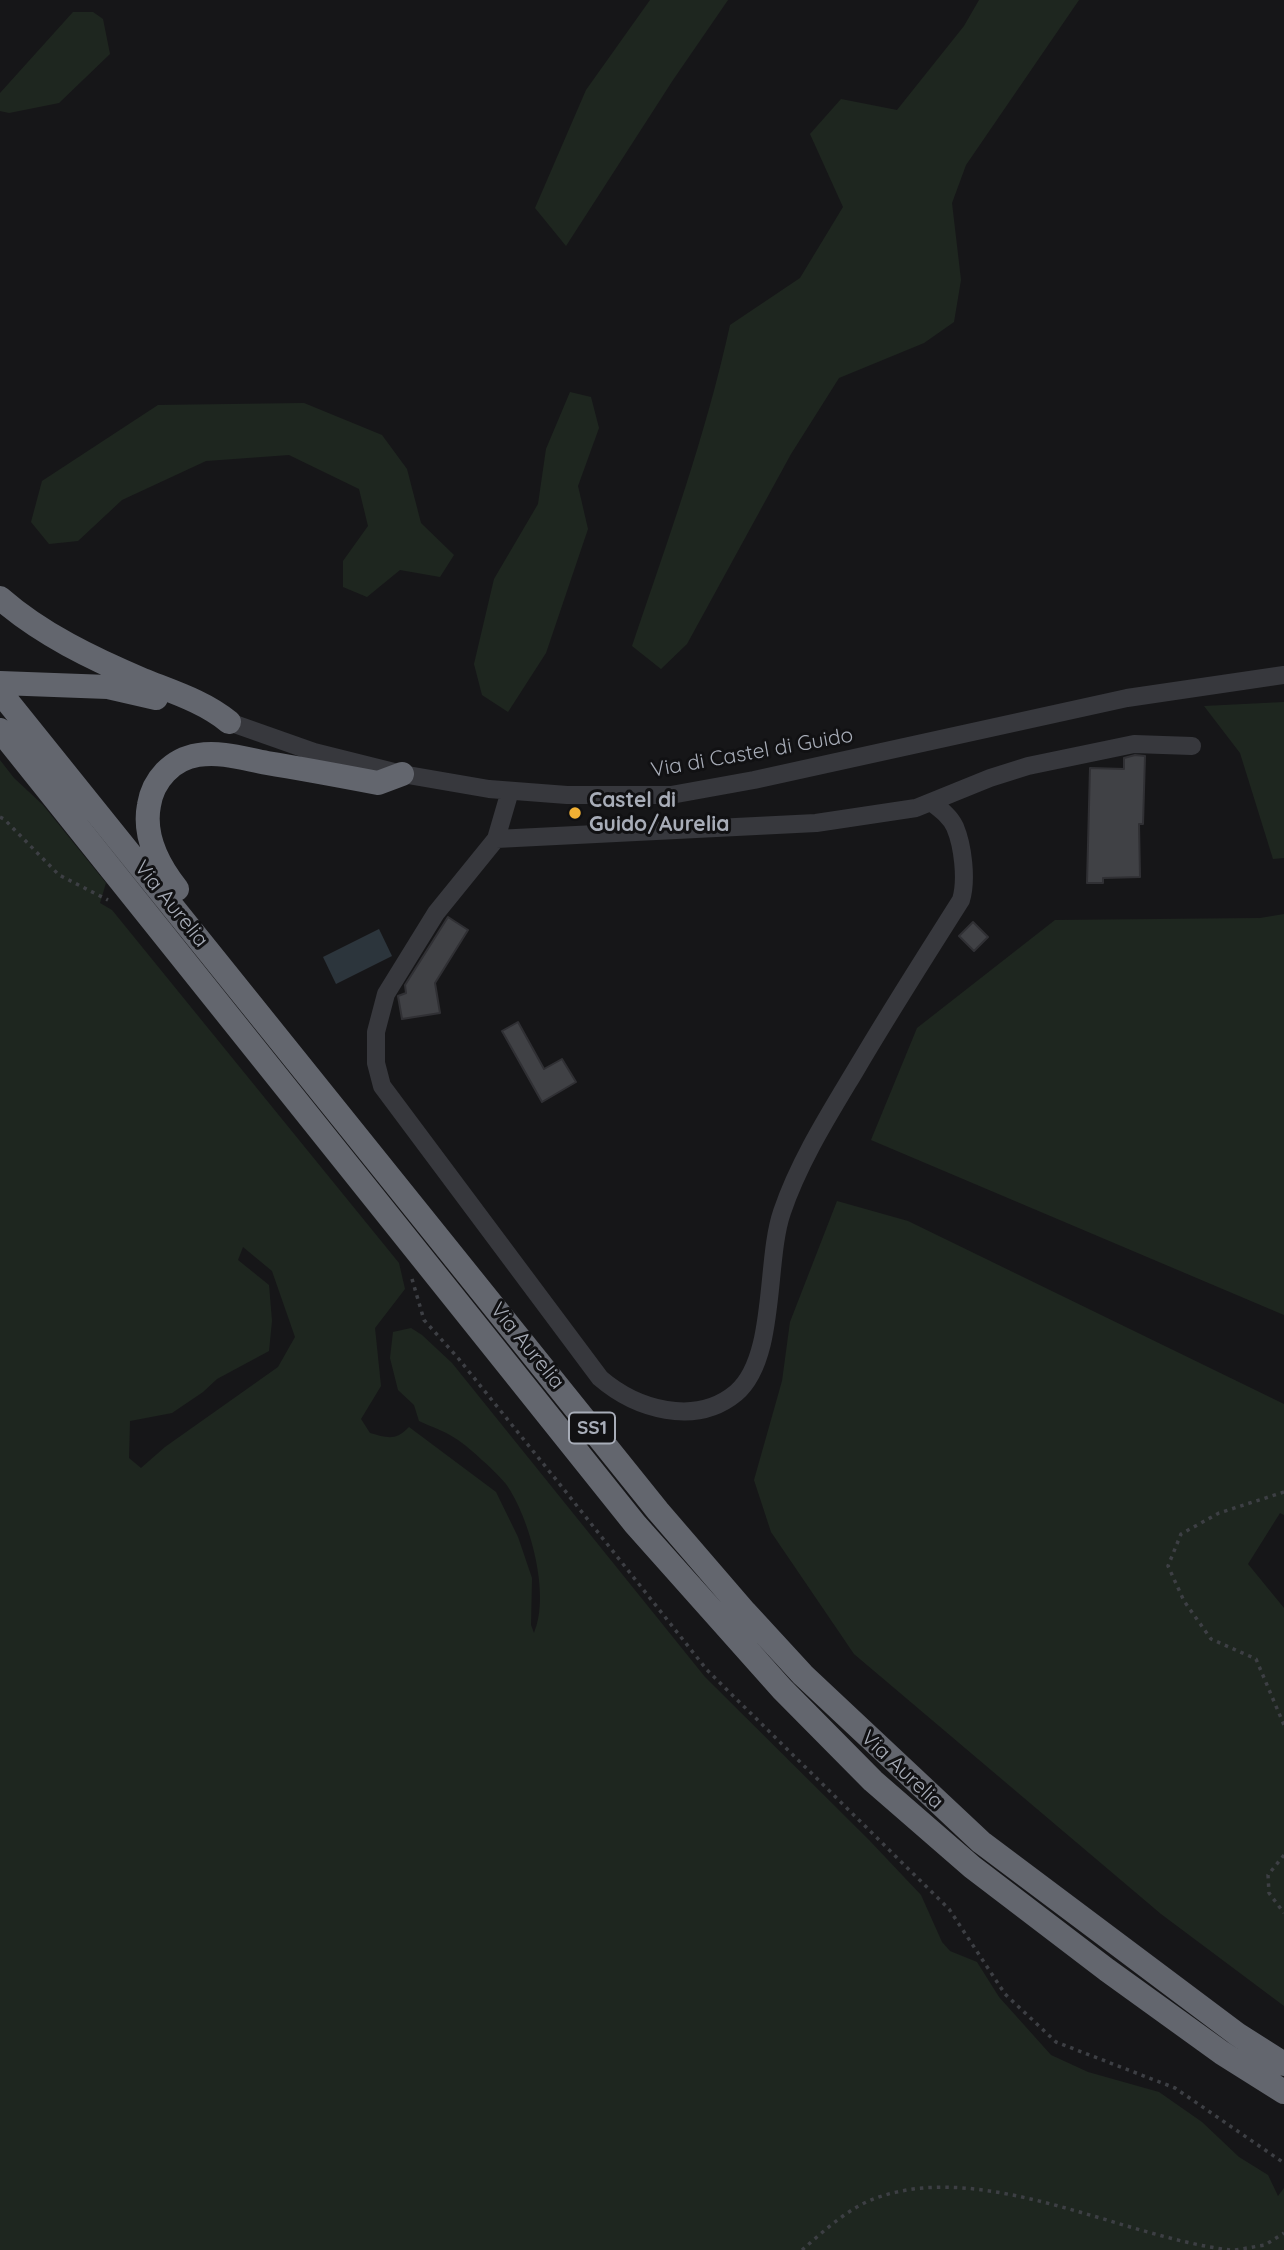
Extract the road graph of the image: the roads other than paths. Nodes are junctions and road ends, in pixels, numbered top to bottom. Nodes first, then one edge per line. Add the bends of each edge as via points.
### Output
1 (0, 598) edge
2 (1284, 675) edge
3 (0, 683) edge
4 (0, 692) edge
5 (229, 722) junction
6 (0, 730) edge
7 (1192, 746) dead end
8 (402, 774) junction
9 (510, 791) junction
10 (931, 802) junction
11 (496, 839) junction
12 (418, 1209) junction
13 (1284, 2064) edge
14 (1284, 2092) edge

1 - 5 highway via 58,639 215,710
2 - 9 street, Via di Castel di Guido via 1126,698 671,795
3 - 5 highway via 108,687 146,694 209,719
4 - 12 highway, Via Aurelia / SS1
5 - 8 street, Via di Castel di Guido via 314,752
6 - 14 highway, Via Aurelia / SS1 via 635,1524 782,1689 873,1781 972,1867 1222,2053
7 - 10 street via 1134,744 1028,766
8 - 9 street, Via di Castel di Guido
8 - 12 highway via 379,783 224,755 198,755 176,762 162,776 151,793 148,810 154,852 163,872 411,1183
9 - 11 street
10 - 11 street via 816,823
10 - 11 street via 955,826 966,885 961,900 820,1128 781,1213 764,1330 752,1371 734,1394 714,1405 682,1412 638,1403 600,1378 382,1086 376,1032 386,994 436,913
12 - 13 highway, Via Aurelia / SS1 via 658,1511 803,1675 981,1842 1237,2034

